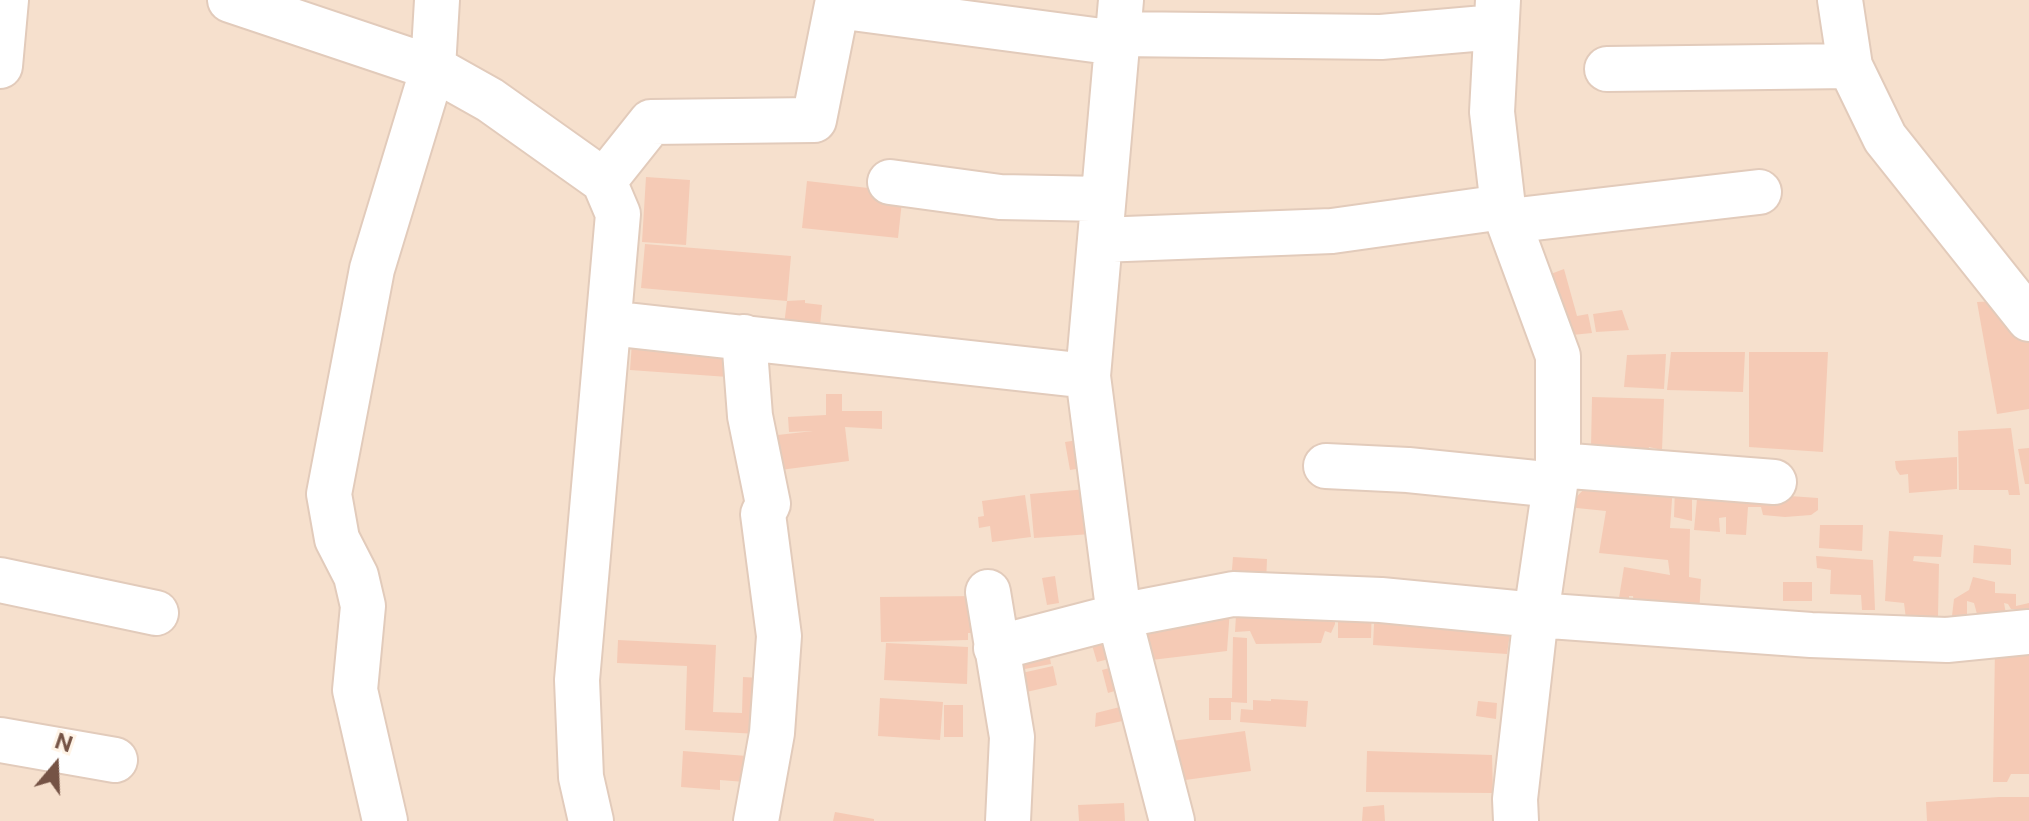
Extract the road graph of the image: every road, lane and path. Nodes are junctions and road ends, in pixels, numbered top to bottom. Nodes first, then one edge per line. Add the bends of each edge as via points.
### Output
1 (6, 0) edge
2 (437, 0) edge
3 (1840, 0) edge
4 (239, 1) edge
5 (838, 3) edge
6 (1497, 13) edge
7 (1119, 26) edge
8 (0, 66) edge
9 (1850, 66) junction
10 (433, 68) junction
11 (1607, 69) dead end
12 (604, 181) junction
13 (890, 182) dead end
14 (1759, 192) dead end
15 (1506, 214) junction
16 (1102, 220) junction
17 (2029, 319) edge
18 (609, 323) junction
19 (744, 337) junction
20 (1088, 376) junction
21 (1326, 466) dead end
22 (1557, 475) junction
23 (1774, 482) dead end
24 (0, 580) edge
25 (988, 592) dead end
26 (156, 613) dead end
27 (1536, 615) junction
28 (1119, 616) junction
29 (2029, 632) edge
30 (996, 648) junction
31 (0, 740) edge
32 (115, 760) dead end
33 (385, 821) edge
34 (591, 821) edge
35 (756, 821) edge
36 (1008, 821) edge
37 (1172, 821) edge
38 (1516, 821) edge

1 - 8 street
2 - 10 street
3 - 9 street
4 - 10 street
5 - 7 street
5 - 12 street via 814,120 651,122
6 - 7 street via 1381,37
6 - 15 street via 1492,112
7 - 16 street
9 - 11 street
9 - 17 street via 1885,138
10 - 12 street via 490,100
10 - 33 street via 372,269 329,494 337,539 356,576 363,606 355,690
12 - 18 street via 618,214
13 - 16 street via 1000,197
14 - 15 street
15 - 16 street via 1332,231
15 - 22 street via 1558,356
16 - 20 street
18 - 19 street
18 - 34 street via 577,680 581,777
19 - 20 street
19 - 35 street via 750,416 768,504 763,514 779,636 772,733
20 - 28 street
21 - 22 street
22 - 23 street
22 - 27 street
24 - 26 street
25 - 30 street
27 - 28 street via 1381,600 1233,594
27 - 29 street via 1947,640
27 - 38 street
28 - 30 street
28 - 37 street
30 - 36 street via 1012,737
31 - 32 street

